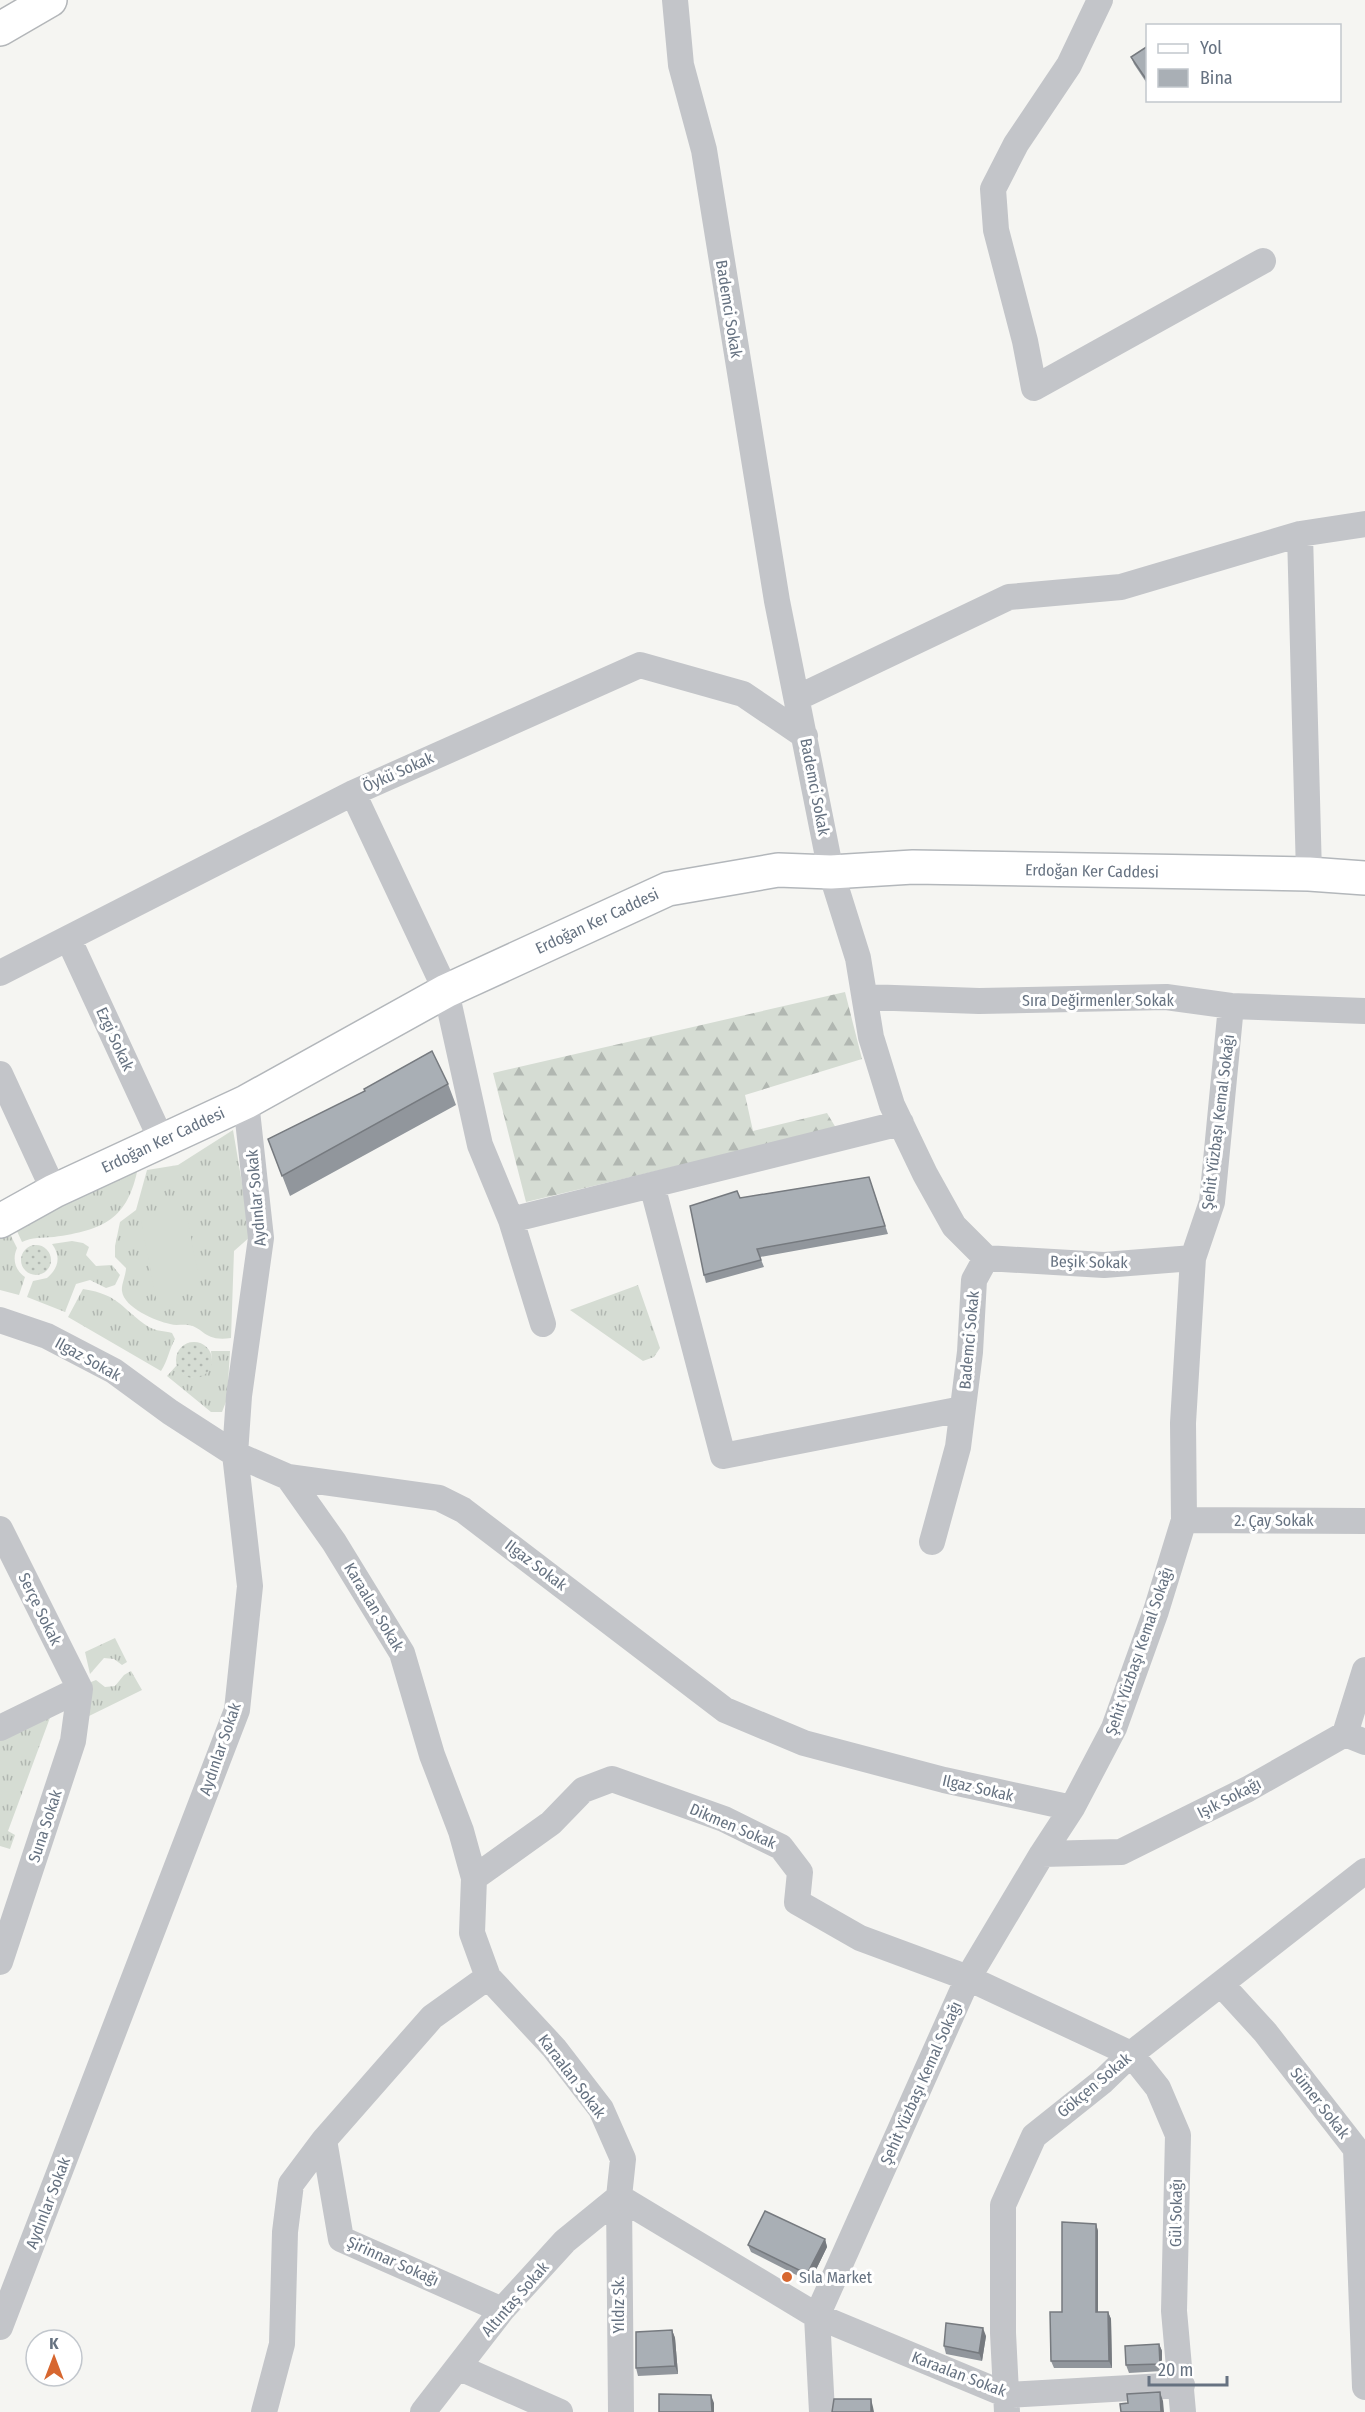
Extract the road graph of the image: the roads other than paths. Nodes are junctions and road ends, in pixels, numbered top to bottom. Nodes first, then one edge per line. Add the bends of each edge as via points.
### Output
1 (50, 0) edge
2 (675, 0) edge
3 (1100, 0) edge
4 (0, 29) edge
5 (1263, 261) dead end
6 (1365, 524) edge
7 (1300, 534) junction
8 (797, 698) junction
9 (805, 736) junction
10 (353, 793) junction
11 (831, 872) junction
12 (1309, 874) junction
13 (1365, 878) edge
14 (69, 940) junction
15 (0, 973) edge
16 (446, 991) junction
17 (866, 997) junction
18 (1231, 1006) junction
19 (1365, 1011) edge
20 (0, 1074) edge
21 (246, 1102) junction
22 (901, 1123) junction
23 (161, 1139) junction
24 (652, 1185) junction
25 (54, 1191) junction
26 (511, 1220) junction
27 (0, 1221) edge
28 (986, 1258) junction
29 (1193, 1258) junction
30 (0, 1320) edge
31 (543, 1324) dead end
32 (962, 1409) junction
33 (235, 1454) junction
34 (288, 1477) junction
35 (1184, 1520) junction
36 (1365, 1521) edge
37 (0, 1529) edge
38 (932, 1542) dead end
39 (1365, 1670) edge
40 (80, 1689) junction
41 (0, 1728) edge
42 (1355, 1738) edge
43 (1072, 1808) junction
44 (1042, 1854) junction
45 (1365, 1871) edge
46 (474, 1878) junction
47 (0, 1962) edge
48 (488, 1977) junction
49 (968, 1978) junction
50 (1222, 1984) junction
51 (1131, 2054) junction
52 (324, 2140) junction
53 (619, 2198) junction
54 (502, 2310) junction
55 (817, 2316) junction
56 (0, 2326) edge
57 (458, 2367) junction
58 (1182, 2385) junction
59 (1365, 2387) edge
60 (1007, 2404) edge
61 (264, 2412) edge
62 (423, 2412) edge
63 (560, 2412) edge
64 (621, 2412) edge
65 (822, 2412) edge
66 (1183, 2412) edge

1 - 4 main road
2 - 8 street, Bademci Sokak via 681,66 704,150 777,601
3 - 5 street via 1069,65 1016,144 993,189 996,230 1034,388
6 - 7 street
7 - 8 street via 1121,587 1009,597
7 - 12 street
8 - 9 street, Bademci Sokak
9 - 10 street, Öykü Sokak via 744,694 640,665
9 - 11 street, Bademci Sokak
10 - 14 street, Öykü Sokak
10 - 16 street
11 - 12 main road, Erdoğan Ker Caddesi via 913,867
11 - 16 main road, Erdoğan Ker Caddesi via 778,870 668,889
11 - 17 street, Bademci Sokak
12 - 13 main road, Erdoğan Ker Caddesi
14 - 15 street, Öykü Sokak
14 - 23 street, Ezgi Sokak
16 - 21 main road, Erdoğan Ker Caddesi
16 - 26 street via 480,1145
17 - 18 street, Sıra Değirmenler Sokak via 979,1001 1166,997
17 - 22 street, Bademci Sokak via 871,1036
18 - 19 street, Sıra Değirmenler Sokak
18 - 29 street, Şehit Yüzbaşı Kemal Sokağı via 1212,1202
20 - 25 street
21 - 23 main road, Erdoğan Ker Caddesi
21 - 33 street, Aydınlar Sokak via 261,1238
22 - 24 street
22 - 28 street, Bademci Sokak via 954,1226
23 - 25 main road, Erdoğan Ker Caddesi
24 - 26 street
24 - 32 street via 723,1456
25 - 27 main road, Erdoğan Ker Caddesi
26 - 31 street
28 - 29 street, Beşik Sokak via 1104,1265
28 - 32 street, Bademci Sokak via 974,1280
29 - 35 street, Şehit Yüzbaşı Kemal Sokağı via 1183,1423
30 - 33 street, Ilgaz Sokak via 47,1336 114,1371
32 - 38 street, Bademci Sokak via 958,1447
33 - 34 street, Ilgaz Sokak
33 - 56 street, Aydınlar Sokak via 250,1586 237,1710
34 - 43 street, Ilgaz Sokak via 439,1498 463,1510 725,1710 804,1743
34 - 46 street, Karaalan Sokak via 334,1542 402,1653
35 - 36 street, 2. Çay Sokak
35 - 43 street, Şehit Yüzbaşı Kemal Sokağı via 1114,1728
37 - 40 street, Serçe Sokak
39 - 42 street, Işık Sokağı
40 - 41 street
40 - 47 street, Suna Sokak via 74,1741
42 - 44 street, Işık Sokağı via 1121,1852
43 - 44 street, Şehit Yüzbaşı Kemal Sokağı
44 - 49 street, Şehit Yüzbaşı Kemal Sokağı
45 - 50 street, Gökçen Sokak
46 - 48 street, Karaalan Sokak via 472,1933
46 - 49 street, Dikmen Sokak via 551,1823 583,1790 612,1779 724,1819 781,1847 800,1872 797,1902 860,1938
48 - 52 street via 432,2017
48 - 53 street, Karaalan Sokak via 554,2048 601,2109 623,2159
49 - 51 street, Dikmen Sokak
49 - 55 street, Şehit Yüzbaşı Kemal Sokağı
50 - 51 street, Gökçen Sokak
50 - 59 street, Sümer Sokak via 1265,2032 1356,2149
51 - 58 street, Gül Sokağı via 1158,2088 1178,2135 1174,2311
51 - 60 street, Gökçen Sokak via 1034,2136 1003,2205
52 - 54 street, Şirinnar Sokağı via 341,2238
52 - 61 street via 291,2184 285,2232 282,2344
53 - 54 street, Altıntaş Sokak via 565,2241
53 - 55 street, Karaalan Sokak
53 - 64 street, Yıldız Sk.
54 - 57 street, Altıntaş Sokak
55 - 60 street, Karaalan Sokak
55 - 65 street, Şehit Yüzbaşı Kemal Sokağı
57 - 62 street, Altıntaş Sokak
57 - 63 street
58 - 60 street, Karaalan Sokak
58 - 66 street, Gül Sokağı

